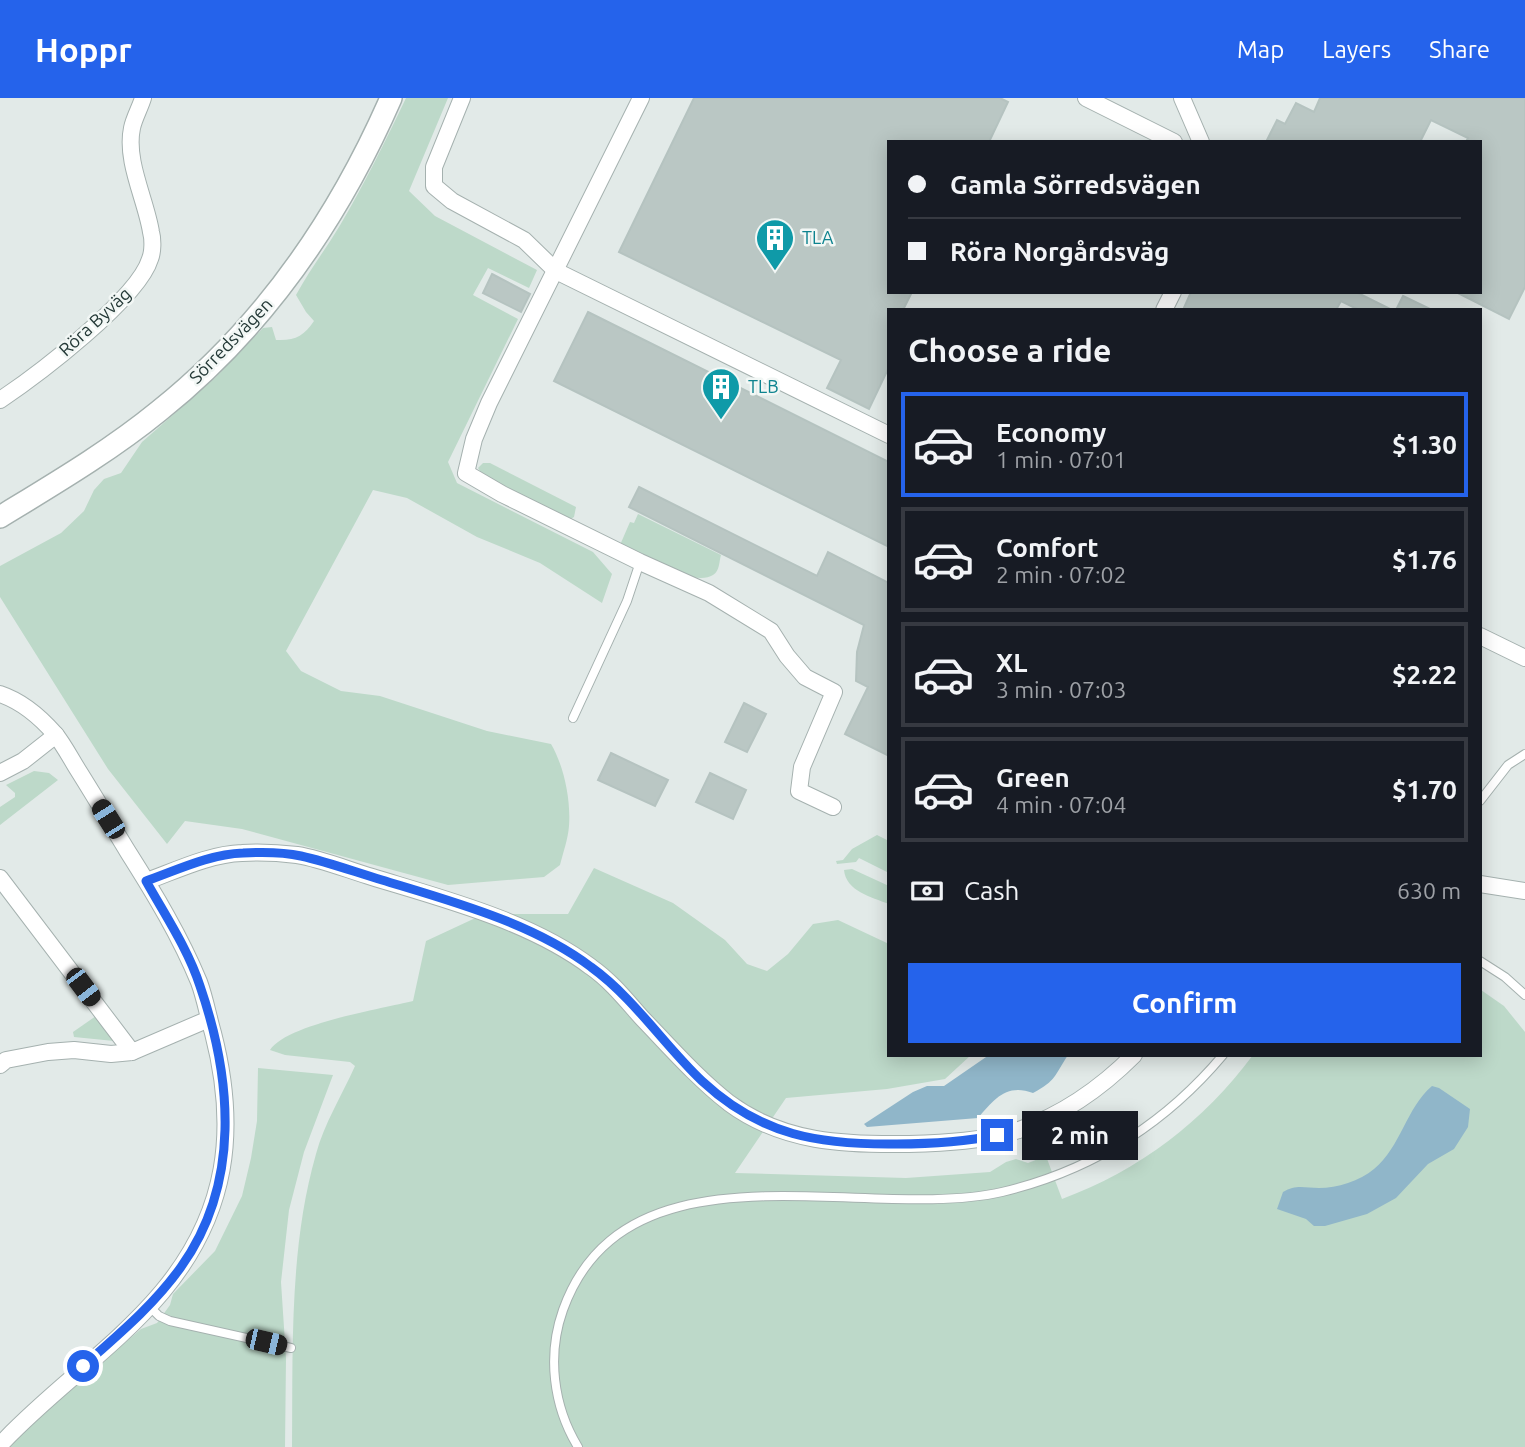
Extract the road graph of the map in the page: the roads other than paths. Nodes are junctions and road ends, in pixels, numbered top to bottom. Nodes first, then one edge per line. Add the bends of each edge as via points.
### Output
1 (143, 98) edge
2 (391, 98) edge
3 (462, 98) edge
4 (641, 98) edge
5 (1086, 98) edge
6 (1182, 98) edge
7 (1170, 140) edge
8 (1200, 140) edge
9 (555, 271) junction
10 (0, 400) edge
11 (887, 434) edge
12 (0, 517) edge
13 (639, 562) junction
14 (1482, 637) edge
15 (1525, 658) edge
16 (0, 694) edge
17 (573, 718) dead end
18 (56, 735) junction
19 (1525, 754) edge
20 (0, 773) edge
21 (1482, 798) edge
22 (833, 807) dead end
23 (0, 878) edge
24 (146, 881) junction
25 (1482, 884) edge
26 (1525, 891) edge
27 (1482, 962) edge
28 (1525, 995) edge
29 (209, 1019) junction
30 (132, 1052) junction
31 (1132, 1057) edge
32 (1221, 1057) edge
33 (0, 1065) edge
34 (149, 1306) junction
35 (291, 1348) dead end
36 (0, 1445) edge
37 (578, 1447) edge

1 - 10 street, Röra Byväg via 131,130 133,165 152,234 150,260 113,309 32,379
2 - 12 street, Sörredsvägen via 330,219 279,290 237,338 145,422
3 - 9 street via 434,167 435,186 452,201 524,240
4 - 9 street
5 - 7 street
6 - 8 street
9 - 11 street
9 - 13 street via 489,403 466,473
13 - 17 lane
13 - 22 street via 709,593 771,631 805,677 834,692 802,767 799,791
14 - 15 street
16 - 18 street via 30,711
18 - 20 street
18 - 24 street
19 - 21 lane via 1508,765
23 - 30 street
24 - 29 street via 181,942
24 - 31 street via 240,853 298,855 514,925 553,942 592,967 703,1081 732,1104 779,1130 816,1140 851,1145 930,1144 1019,1129 1094,1090
25 - 26 street
27 - 28 lane
29 - 30 street
29 - 34 street via 225,1091 220,1175 198,1241
30 - 33 street via 48,1052
32 - 37 lane via 1186,1095 1124,1143 1088,1163 1024,1186 932,1200 797,1195 726,1199 665,1211 629,1228 583,1270 566,1300 556,1334 558,1398
34 - 35 lane via 170,1321
34 - 36 street

